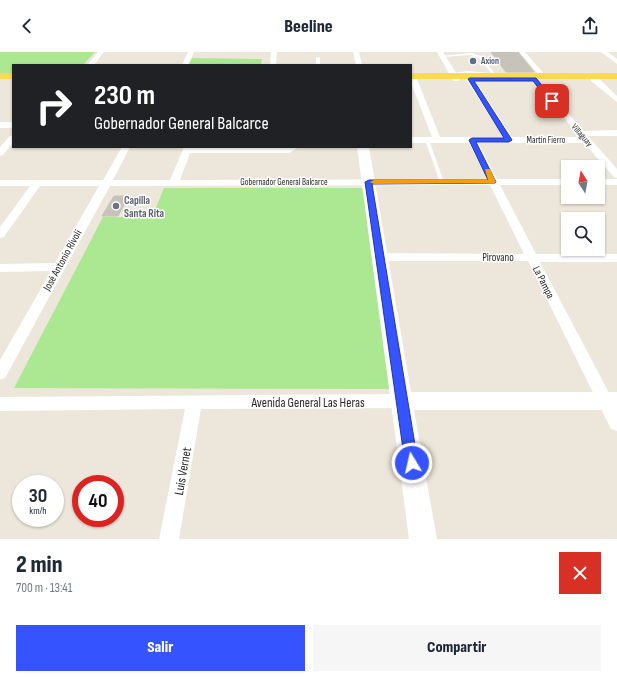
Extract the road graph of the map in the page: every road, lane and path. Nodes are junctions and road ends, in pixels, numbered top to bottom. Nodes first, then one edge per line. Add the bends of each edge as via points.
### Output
1 (102, 52) edge
2 (109, 52) edge
3 (191, 52) edge
4 (274, 52) edge
5 (356, 52) edge
6 (522, 52) edge
7 (604, 52) edge
8 (441, 54) edge
9 (318, 58) dead end
10 (617, 62) edge
11 (91, 64) edge
12 (99, 64) edge
13 (185, 64) edge
14 (273, 64) edge
15 (318, 64) edge
16 (359, 64) edge
17 (493, 74) junction
18 (454, 75) junction
19 (12, 76) edge
20 (617, 76) edge
21 (536, 77) junction
22 (0, 78) edge
23 (412, 78) edge
24 (470, 79) junction
25 (594, 79) junction
26 (617, 79) edge
27 (12, 80) edge
28 (617, 100) edge
29 (0, 125) edge
30 (12, 125) edge
31 (617, 133) edge
32 (583, 137) junction
33 (412, 140) edge
34 (427, 140) junction
35 (437, 140) junction
36 (472, 140) junction
37 (509, 140) junction
38 (11, 142) edge
39 (125, 148) edge
40 (292, 148) edge
41 (363, 148) edge
42 (187, 149) edge
43 (0, 153) edge
44 (617, 175) edge
45 (174, 182) junction
46 (369, 182) junction
47 (442, 182) junction
48 (493, 182) junction
49 (561, 182) edge
50 (605, 182) edge
51 (617, 182) edge
52 (0, 183) edge
53 (37, 183) junction
54 (106, 183) junction
55 (0, 235) edge
56 (379, 256) junction
57 (531, 257) junction
58 (617, 258) edge
59 (58, 267) junction
60 (0, 268) edge
61 (0, 374) edge
62 (611, 401) edge
63 (194, 402) junction
64 (402, 402) junction
65 (0, 404) edge
66 (617, 424) edge
67 (169, 539) edge
68 (423, 539) edge

1 - 11 street
2 - 12 street
3 - 13 street
4 - 14 street
5 - 16 street
6 - 21 street, Villaguay
7 - 10 street
8 - 17 lane via 480,56
8 - 18 street
9 - 15 lane
17 - 18 main road
17 - 21 main road
18 - 23 main road
18 - 24 main road
19 - 22 main road
20 - 21 main road
21 - 24 main road
21 - 25 main road
21 - 32 street, Villaguay
22 - 27 main road
23 - 35 street
24 - 37 street
25 - 26 main road
25 - 28 street
29 - 30 street
31 - 32 street, Martín Fierro
32 - 37 street, Martín Fierro
32 - 44 street, Villaguay
33 - 34 street, Martín Fierro
34 - 35 street, Martín Fierro
34 - 47 lane
35 - 36 street, Martín Fierro
36 - 37 street, Martín Fierro
36 - 48 street, La Pampa
38 - 43 street
39 - 54 street, José Antonio Rívoli
40 - 42 street
41 - 46 street
42 - 45 street
45 - 46 street, Gobernador General Balcarce
45 - 54 street, Gobernador General Balcarce
46 - 47 street, Gobernador General Balcarce
46 - 56 street
47 - 48 street, Gobernador General Balcarce
48 - 49 street, Gobernador General Balcarce
48 - 57 street, La Pampa
50 - 51 street
52 - 53 street, Gobernador General Balcarce
53 - 54 street, Gobernador General Balcarce
53 - 55 street
54 - 59 street, José Antonio Rívoli
56 - 57 street, Pirovano
56 - 64 street
57 - 58 street, Pirovano
57 - 62 street, La Pampa
59 - 60 street
59 - 61 street, José Antonio Rívoli
62 - 64 street, Avenida General Las Heras
62 - 66 street, La Pampa
63 - 64 street, Avenida General Las Heras
63 - 65 street, Avenida General Las Heras
63 - 67 street, Luis Vernet
64 - 68 street

